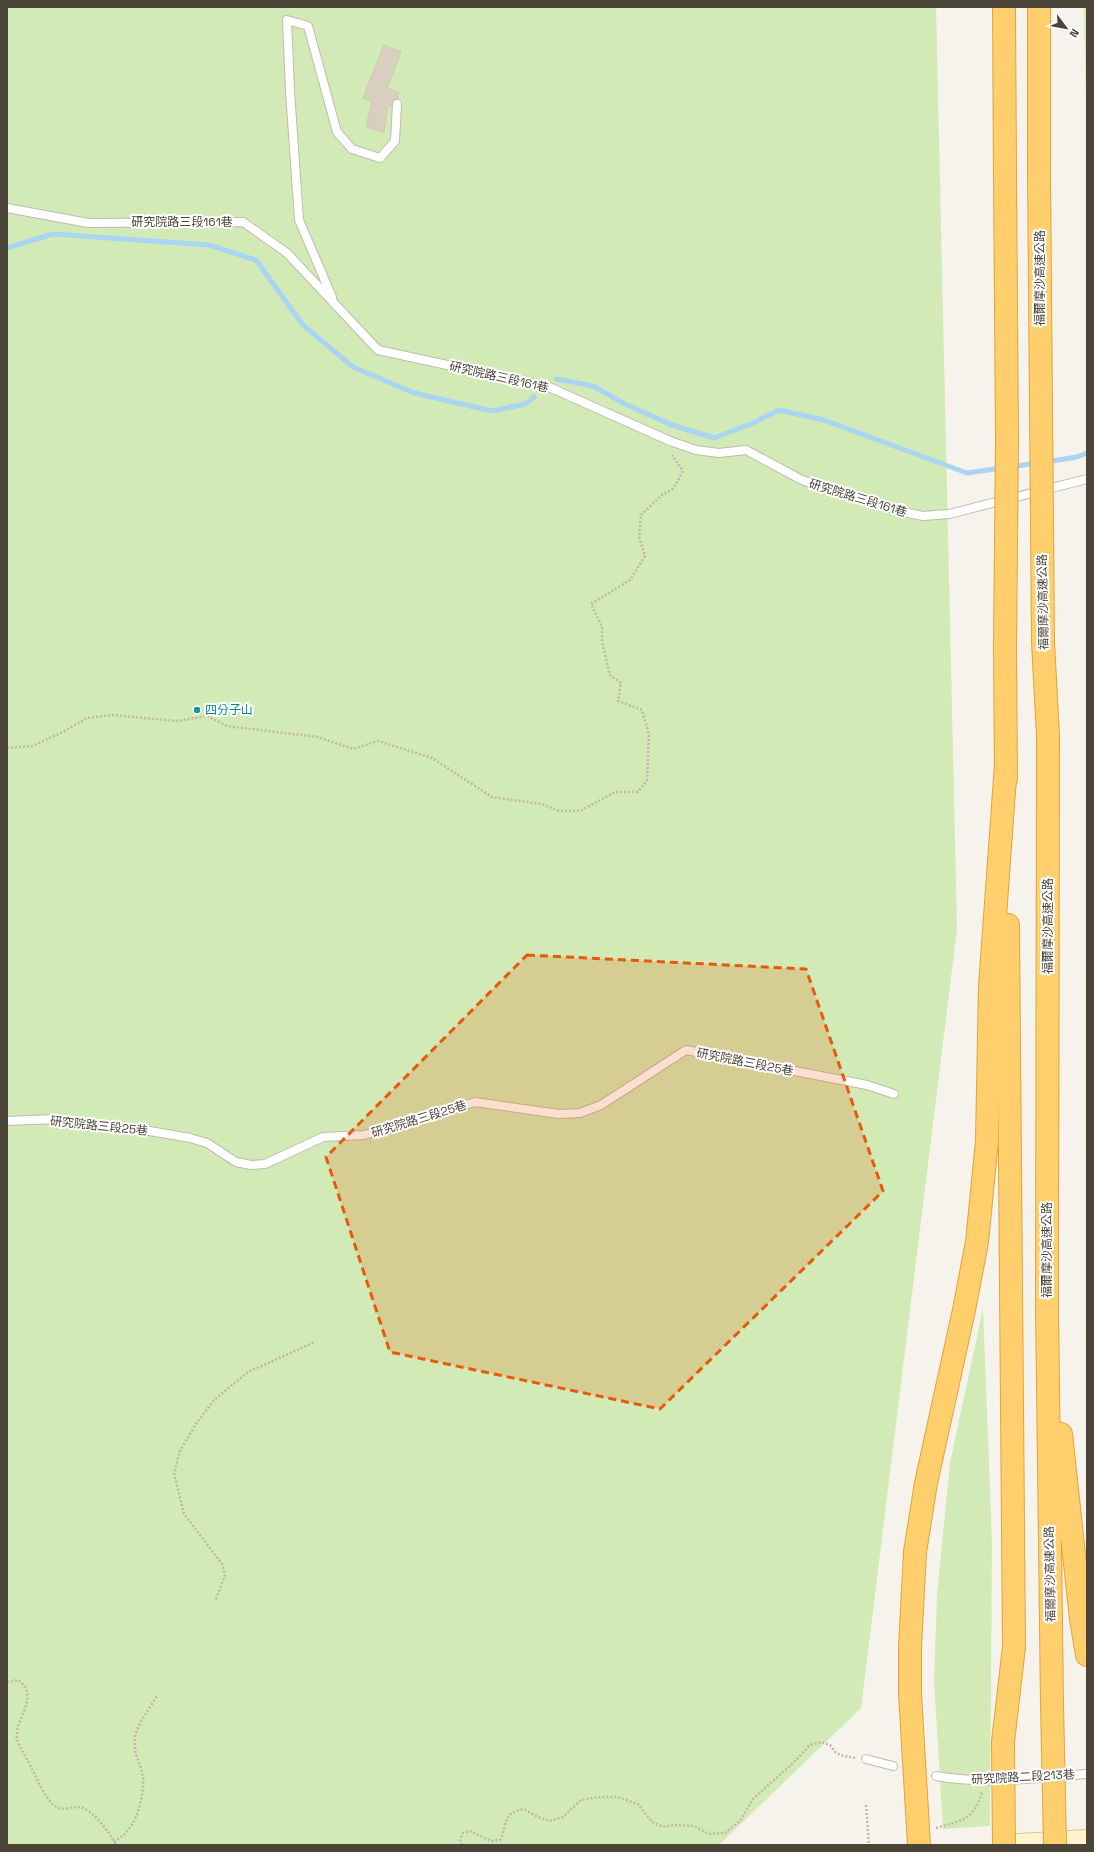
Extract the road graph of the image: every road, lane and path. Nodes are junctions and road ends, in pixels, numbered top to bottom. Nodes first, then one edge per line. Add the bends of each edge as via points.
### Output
1 (1004, 7) edge
2 (1039, 7) edge
3 (397, 104) dead end
4 (7, 208) edge
5 (334, 303) junction
6 (670, 441) junction
7 (1087, 479) edge
8 (7, 748) edge
9 (1006, 764) junction
10 (894, 1094) dead end
11 (7, 1121) edge
12 (1047, 1306) junction
13 (315, 1342) dead end
14 (216, 1599) dead end
15 (1014, 1647) junction
16 (1087, 1655) edge
17 (7, 1682) edge
18 (157, 1696) dead end
19 (866, 1759) joint
20 (893, 1766) dead end
21 (1087, 1774) edge
22 (936, 1776) dead end
23 (985, 1781) junction
24 (866, 1805) dead end
25 (926, 1840) edge
26 (1087, 1841) edge
27 (115, 1844) edge
28 (462, 1845) edge
29 (869, 1845) edge
30 (1004, 1845) edge
31 (1019, 1845) edge
32 (1055, 1845) edge

1 - 9 highway, bridge
2 - 12 highway, 福爾摩沙高速公路, bridge via 1043,642 1048,736
3 - 5 lane via 395,141 380,158 352,149 337,132 308,26 287,20 299,220
4 - 5 lane, 研究院路三段161巷 via 88,223 243,222 287,253
5 - 6 lane, 研究院路三段161巷 via 378,350 549,387
6 - 7 lane, 研究院路三段161巷 via 696,450 719,453 746,450 800,480 824,489 924,516 949,514
6 - 8 path via 670,453 683,471 673,489 662,495 642,515 639,537 645,556 630,580 591,604 602,627 602,642 610,675 621,683 618,701 642,710 649,734 647,780 638,792 615,792 580,811 559,811 542,804 492,797 432,758 378,741 353,749 318,737 227,726 207,716 178,721 113,715 87,718 32,746
9 - 15 highway
9 - 25 highway via 990,986 987,1141 977,1242 926,1483 915,1552 910,1694
10 - 11 lane, 研究院路三段25巷 via 866,1085 686,1050 601,1105 580,1113 559,1114 475,1102 364,1135 323,1137 266,1164 252,1165 236,1162 207,1143 190,1138 138,1129 87,1126 55,1119
12 - 16 highway
12 - 32 highway, 福爾摩沙高速公路, bridge
13 - 14 path via 248,1372 214,1400 180,1451 174,1473 184,1514 222,1564 225,1575
15 - 30 highway, bridge via 1003,1742
15 - 31 highway, bridge
17 - 27 path via 18,1680 25,1685 28,1694 17,1739 44,1794 57,1807 66,1809 80,1806 88,1810
18 - 27 path via 138,1728 135,1740 135,1754 144,1782 142,1798 129,1830
19 - 20 lane
19 - 28 path via 836,1753 830,1746 821,1742 810,1745 752,1799 740,1821 725,1833 709,1834 694,1826 663,1827 652,1822 638,1804 618,1797 598,1797 581,1800 563,1817 549,1821 524,1809 514,1810 507,1817 500,1840 491,1841 470,1831 463,1833 460,1840
21 - 23 lane, 研究院路二段213巷
22 - 23 lane, 研究院路二段213巷
23 - 25 path via 979,1802 967,1818 936,1829
24 - 29 path
26 - 31 main road

